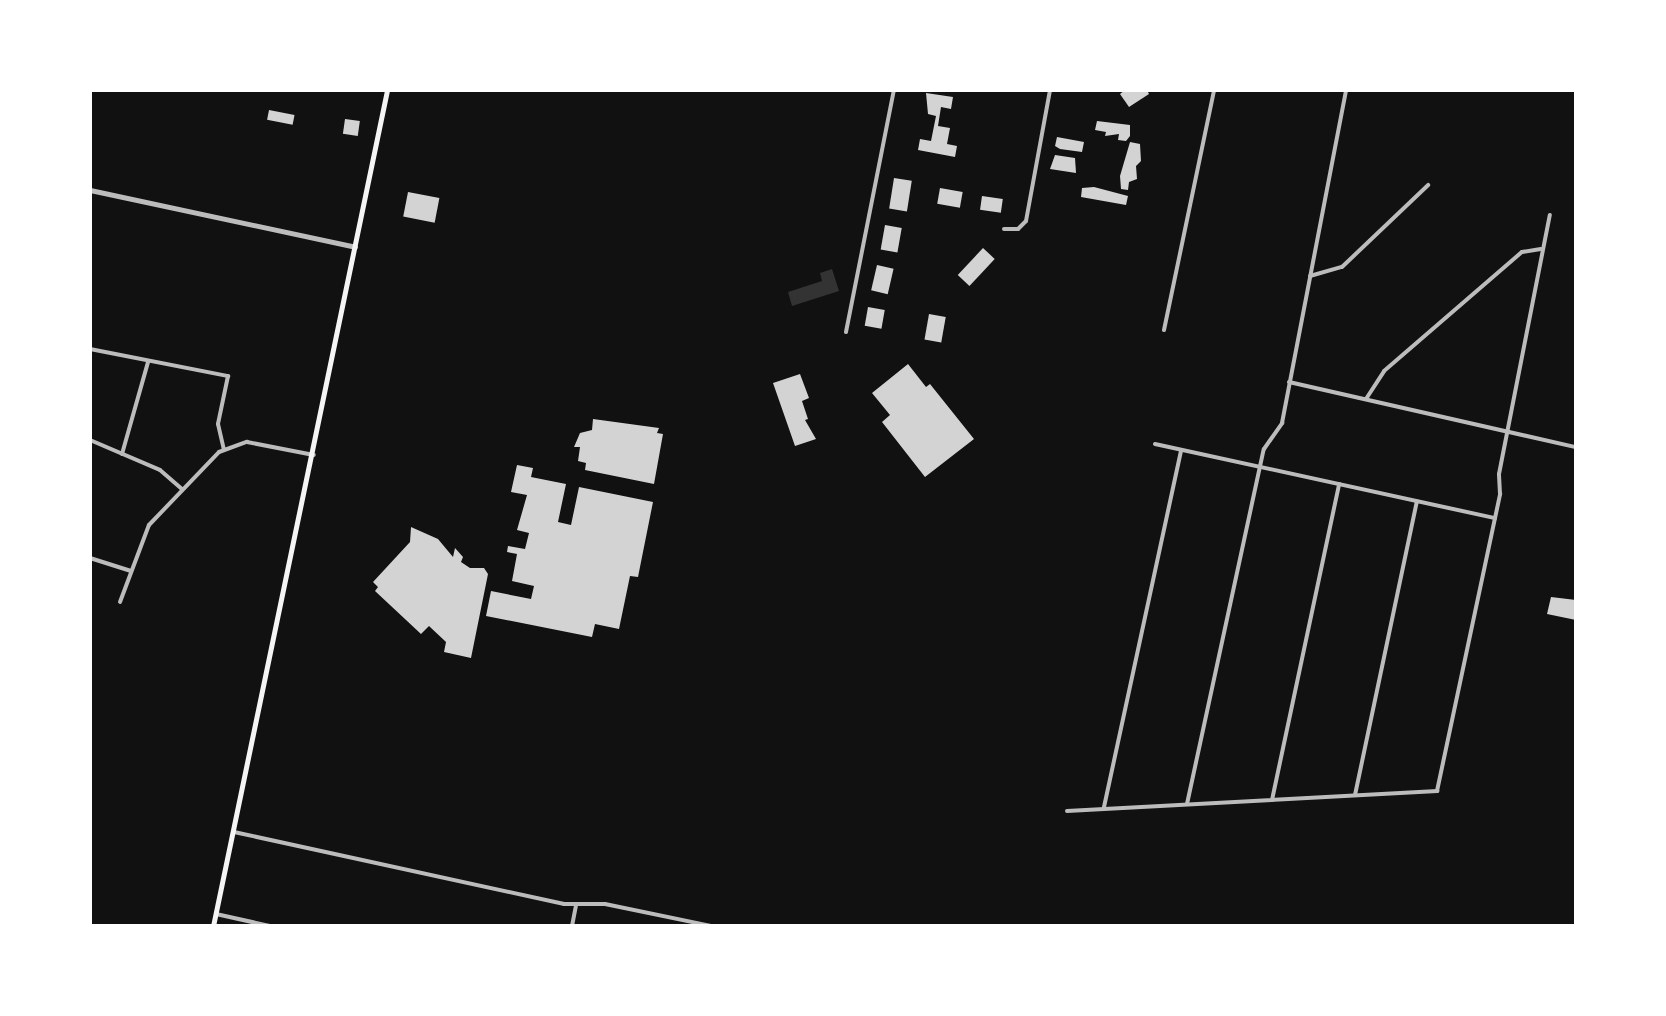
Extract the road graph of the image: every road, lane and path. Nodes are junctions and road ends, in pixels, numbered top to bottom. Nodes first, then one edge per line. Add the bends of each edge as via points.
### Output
1 (386, 90) edge
2 (894, 90) edge
3 (1050, 90) edge
4 (1214, 90) edge
5 (1346, 90) edge
6 (1428, 186) dead end
7 (90, 190) edge
8 (1550, 215) dead end
9 (1004, 229) dead end
10 (356, 247) junction
11 (1542, 249) junction
12 (1310, 276) junction
13 (1164, 330) dead end
14 (846, 332) dead end
15 (90, 349) edge
16 (148, 360) junction
17 (1288, 382) junction
18 (1366, 400) junction
19 (1508, 431) junction
20 (90, 440) edge
21 (1155, 444) dead end
22 (1576, 447) edge
23 (224, 449) junction
24 (1181, 450) junction
25 (122, 454) junction
26 (314, 456) junction
27 (1260, 467) junction
28 (1338, 484) junction
29 (182, 489) junction
30 (1417, 501) junction
31 (1495, 518) junction
32 (90, 558) edge
33 (131, 571) junction
34 (120, 602) dead end
35 (1354, 796) junction
36 (1272, 800) junction
37 (1188, 804) junction
38 (1104, 809) junction
39 (1067, 811) dead end
40 (234, 832) junction
41 (577, 904) junction
42 (216, 914) junction
43 (213, 926) edge
44 (270, 926) edge
45 (572, 926) edge
46 (712, 926) edge

1 - 10 main road
2 - 14 street
3 - 9 street via 1026,221
4 - 13 street
5 - 12 street
6 - 12 street via 1342,268
7 - 10 street
8 - 11 street
10 - 26 main road
11 - 18 street via 1522,252 1508,264 1384,372
11 - 19 street
12 - 17 street
15 - 16 street
16 - 23 street via 228,376 218,424
16 - 25 street
17 - 18 street
17 - 27 street via 1282,423
18 - 19 street
19 - 22 street
19 - 31 street
20 - 25 street
21 - 24 street
23 - 26 street via 253,442
23 - 29 street
24 - 27 street
24 - 38 street
25 - 29 street via 160,470
26 - 40 main road
27 - 28 street
27 - 37 street
28 - 30 street
28 - 36 street
29 - 33 street via 149,524
30 - 31 street
30 - 35 street
31 - 35 street via 1437,791
32 - 33 street
33 - 34 street
35 - 36 street
36 - 37 street
37 - 38 street
38 - 39 street
40 - 41 street
40 - 42 main road
41 - 45 street
41 - 46 street
42 - 43 main road
42 - 44 street

